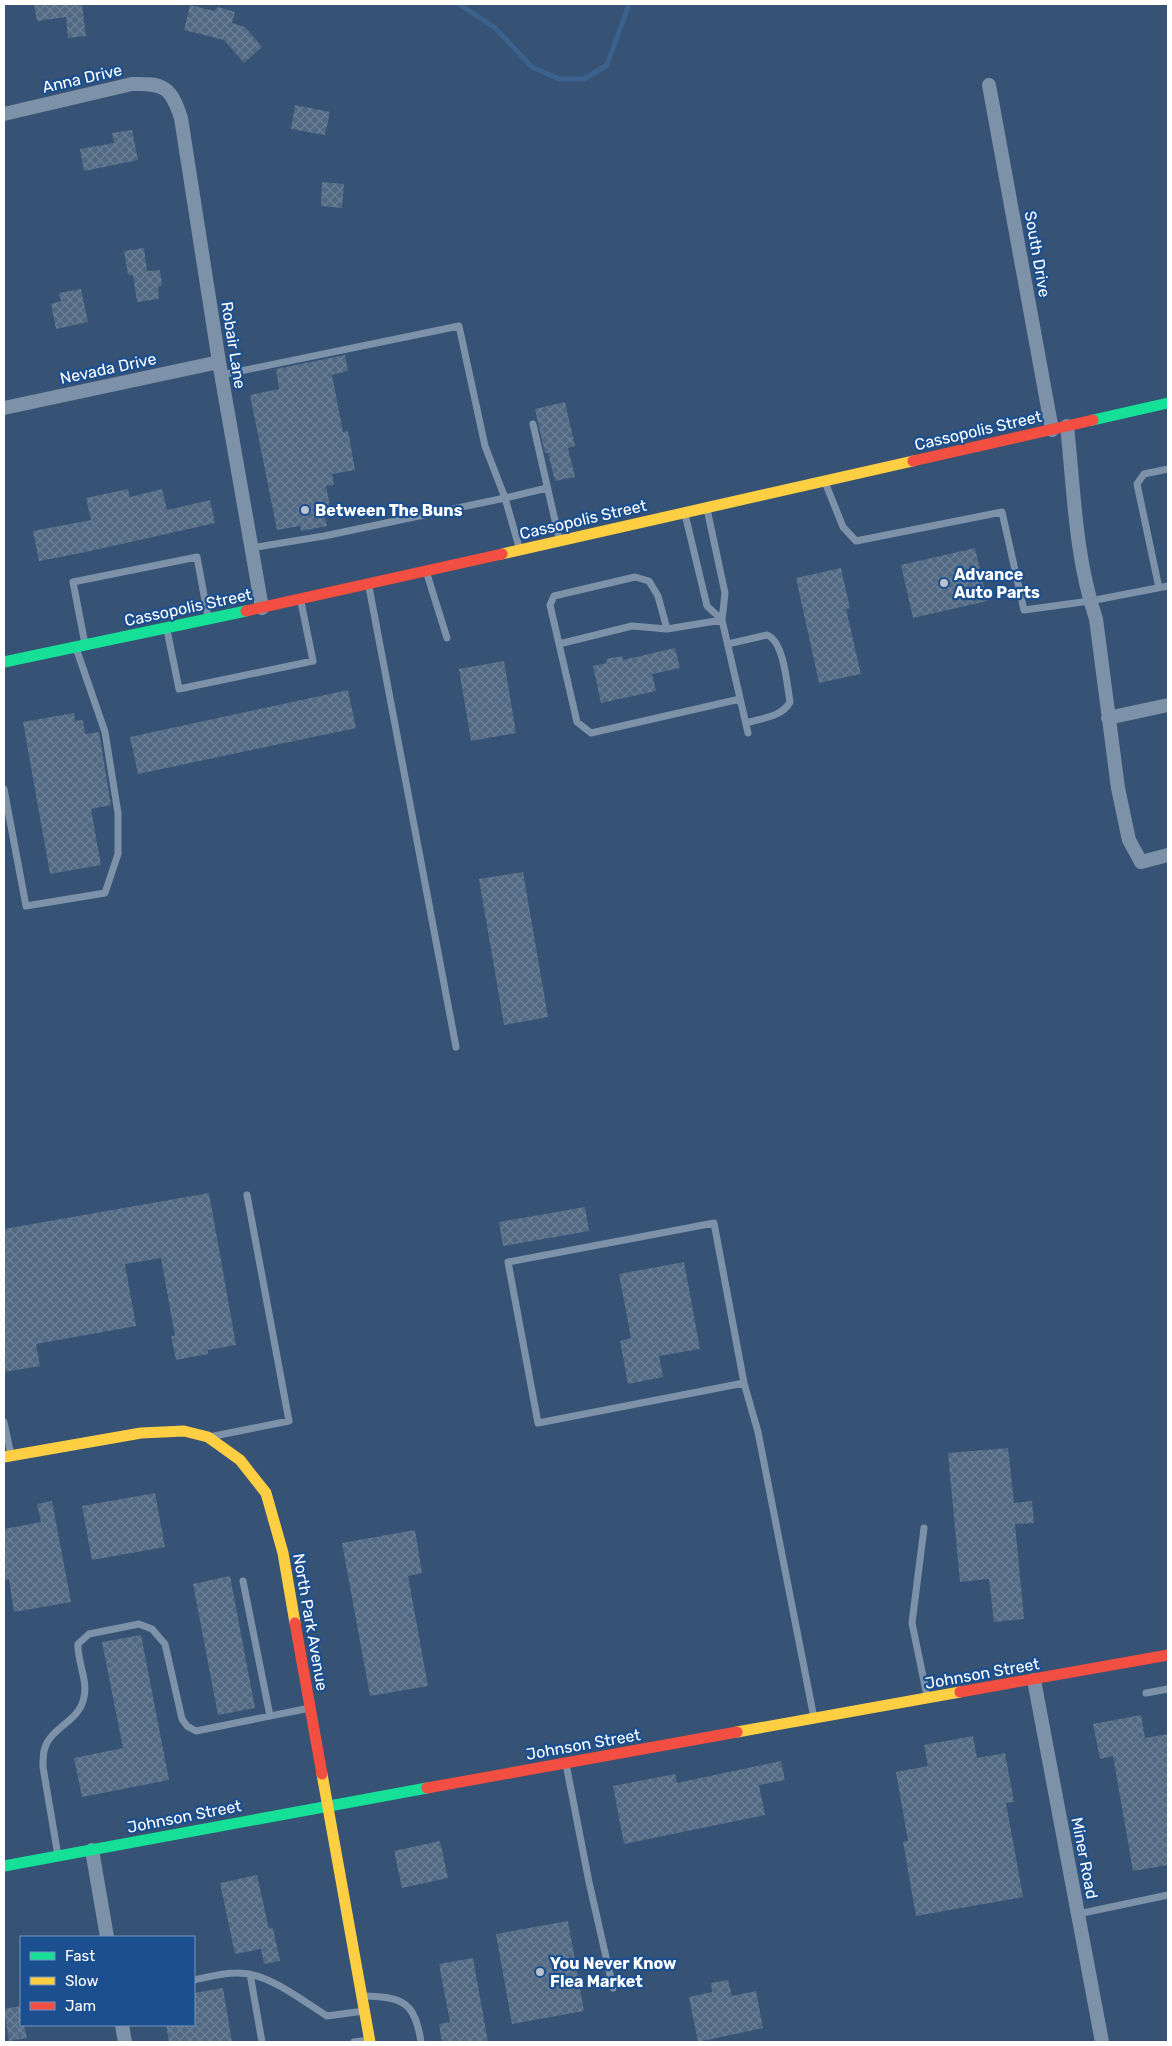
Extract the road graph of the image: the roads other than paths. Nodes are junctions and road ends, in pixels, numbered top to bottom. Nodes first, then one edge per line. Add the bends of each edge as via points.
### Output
1 (989, 85) dead end
2 (167, 90) joint
3 (4, 114) edge
4 (220, 369) junction
5 (1168, 403) edge
6 (4, 408) edge
7 (533, 424) dead end
8 (1067, 426) junction
9 (1052, 430) junction
10 (1168, 469) edge
11 (825, 481) junction
12 (547, 488) junction
13 (505, 498) junction
14 (707, 508) junction
15 (685, 512) junction
16 (560, 541) junction
17 (251, 548) junction
18 (520, 550) junction
19 (426, 571) junction
20 (368, 584) junction
21 (1168, 586) edge
22 (1159, 588) junction
23 (301, 600) junction
24 (1090, 601) junction
25 (262, 608) junction
26 (209, 619) junction
27 (722, 620) junction
28 (166, 628) junction
29 (666, 629) junction
30 (447, 638) dead end
31 (559, 644) junction
32 (728, 644) junction
33 (80, 646) junction
34 (4, 662) edge
35 (740, 699) junction
36 (1168, 705) edge
37 (1108, 718) junction
38 (746, 723) junction
39 (748, 733) dead end
40 (4, 789) edge
41 (1168, 856) edge
42 (456, 1048) dead end
43 (247, 1195) dead end
44 (744, 1384) junction
45 (4, 1422) edge
46 (208, 1437) junction
47 (7, 1456) edge
48 (924, 1528) dead end
49 (242, 1581) dead end
50 (1168, 1656) edge
51 (1034, 1680) junction
52 (1168, 1689) edge
53 (1146, 1693) dead end
54 (927, 1699) junction
55 (310, 1708) junction
56 (270, 1716) junction
57 (815, 1719) junction
58 (566, 1763) junction
59 (327, 1806) junction
60 (92, 1850) junction
61 (58, 1856) junction
62 (4, 1866) edge
63 (1168, 1895) edge
64 (1078, 1914) junction
65 (107, 1936) edge
66 (250, 1974) junction
67 (195, 1980) edge
68 (613, 1988) dead end
69 (361, 1996) junction
70 (364, 2011) junction
71 (122, 2026) edge
72 (370, 2041) edge
73 (126, 2042) edge
74 (262, 2042) edge
75 (354, 2042) edge
76 (421, 2042) edge
77 (1102, 2042) edge

1 - 9 street, South Drive
2 - 3 street, Anna Drive via 152,83 132,84
2 - 4 street, Robair Lane via 174,98 181,118
4 - 6 street, Nevada Drive
4 - 13 lane via 459,326 485,446
4 - 17 street, Robair Lane
5 - 8 street, Cassopolis Street
7 - 12 lane
8 - 9 street, Cassopolis Street
8 - 24 street via 1076,530
9 - 11 street, Cassopolis Street
10 - 22 lane via 1144,474 1137,484
11 - 14 street, Cassopolis Street
11 - 24 lane via 843,527 856,541 1002,512 1024,610
12 - 13 lane
12 - 16 lane
13 - 17 lane
13 - 18 lane
14 - 15 street, Cassopolis Street
14 - 27 lane via 725,594
15 - 16 street, Cassopolis Street
15 - 27 lane via 707,606
16 - 18 street, Cassopolis Street
17 - 25 street, Robair Lane
18 - 19 street, Cassopolis Street
19 - 20 street, Cassopolis Street
19 - 30 lane
20 - 23 street, Cassopolis Street
20 - 42 lane
21 - 22 lane
22 - 24 lane
23 - 25 street, Cassopolis Street
23 - 28 lane via 313,661 179,689
24 - 37 street via 1096,619
25 - 26 street, Cassopolis Street
26 - 28 street, Cassopolis Street
26 - 33 lane via 197,557 73,582
27 - 29 lane
27 - 32 lane
28 - 33 street, Cassopolis Street
29 - 31 lane via 632,626
29 - 31 lane via 658,596 649,581 635,577 554,596 550,606
31 - 35 lane via 577,722 591,732
32 - 35 lane
32 - 38 lane via 767,635 779,646 790,702 778,714
33 - 34 street, Cassopolis Street
33 - 40 lane via 105,732 118,813 118,854 105,893 26,906
35 - 38 lane
36 - 37 street
37 - 41 street via 1128,840 1141,862
38 - 39 lane
43 - 46 lane via 289,1421
44 - 44 lane via 714,1223 508,1262 538,1423
44 - 57 lane via 758,1432
45 - 47 lane
46 - 47 street, North Park Avenue via 184,1431 141,1433
46 - 55 street, North Park Avenue via 240,1460 266,1493 283,1553
48 - 54 lane via 912,1623
49 - 56 lane
50 - 51 street, Johnson Street
51 - 54 street, Johnson Street
51 - 64 street, Miner Road
52 - 53 lane
54 - 57 street, Johnson Street
55 - 56 lane
55 - 59 street, North Park Avenue
56 - 61 lane via 196,1731 182,1719 166,1644 152,1629 139,1624 84,1636 77,1652 84,1697 77,1713 51,1736 43,1752
57 - 58 street, Johnson Street
58 - 59 street, Johnson Street
58 - 68 lane
59 - 60 street, Johnson Street
59 - 69 street, North Park Avenue
60 - 61 street, Johnson Street
60 - 65 street
61 - 62 street, Johnson Street
63 - 64 lane
64 - 77 street, Miner Road
66 - 67 lane via 238,1972
66 - 70 lane via 277,1984 327,2016
66 - 74 lane
69 - 70 street, North Park Avenue
69 - 76 lane via 389,1996 399,2000 418,2020
70 - 72 street, North Park Avenue
71 - 73 street
72 - 75 lane

